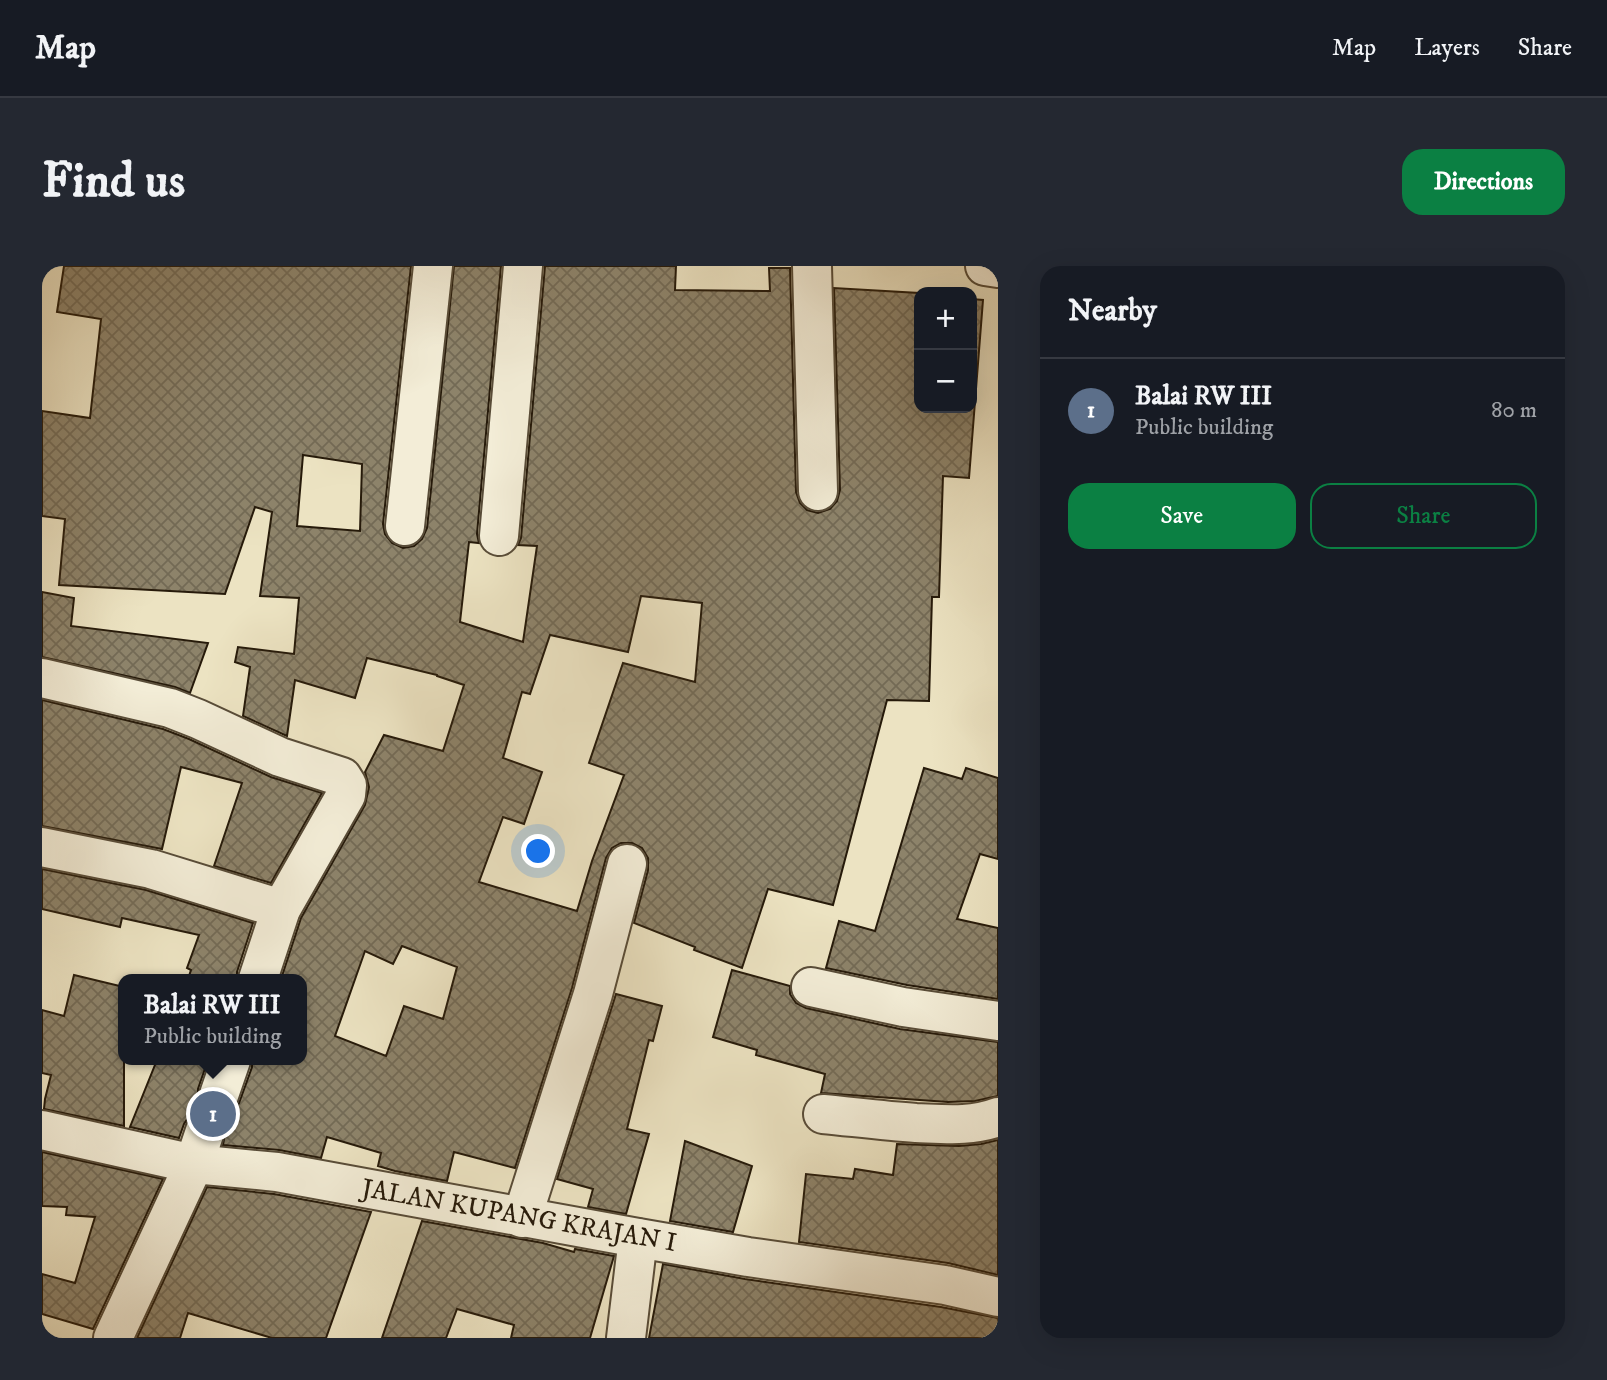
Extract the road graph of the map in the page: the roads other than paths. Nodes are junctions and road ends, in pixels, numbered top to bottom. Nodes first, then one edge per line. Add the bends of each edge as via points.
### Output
1 (433, 266) edge
2 (523, 266) edge
3 (812, 266) edge
4 (985, 266) edge
5 (998, 268) edge
6 (818, 491) dead end
7 (405, 526) dead end
8 (499, 536) dead end
9 (42, 678) edge
10 (42, 847) edge
11 (628, 864) dead end
12 (281, 909) junction
13 (260, 974) edge
14 (811, 987) dead end
15 (998, 1021) edge
16 (823, 1114) dead end
17 (998, 1116) edge
18 (42, 1130) edge
19 (199, 1147) junction
20 (522, 1218) junction
21 (638, 1238) junction
22 (998, 1297) edge
23 (114, 1338) edge
24 (626, 1338) edge

1 - 7 street
2 - 8 street
3 - 6 street
4 - 5 street
9 - 12 street via 170,708 280,757 342,777 346,795
10 - 12 street via 151,869
11 - 20 street via 593,994
12 - 13 street
14 - 15 street
16 - 17 street via 958,1125
18 - 19 street, JALAN KUPANG KRAJAN I
19 - 20 street, JALAN KUPANG KRAJAN I via 277,1172
19 - 23 street
20 - 21 street, JALAN KUPANG KRAJAN I
21 - 22 street, JALAN KUPANG KRAJAN I
21 - 24 street

